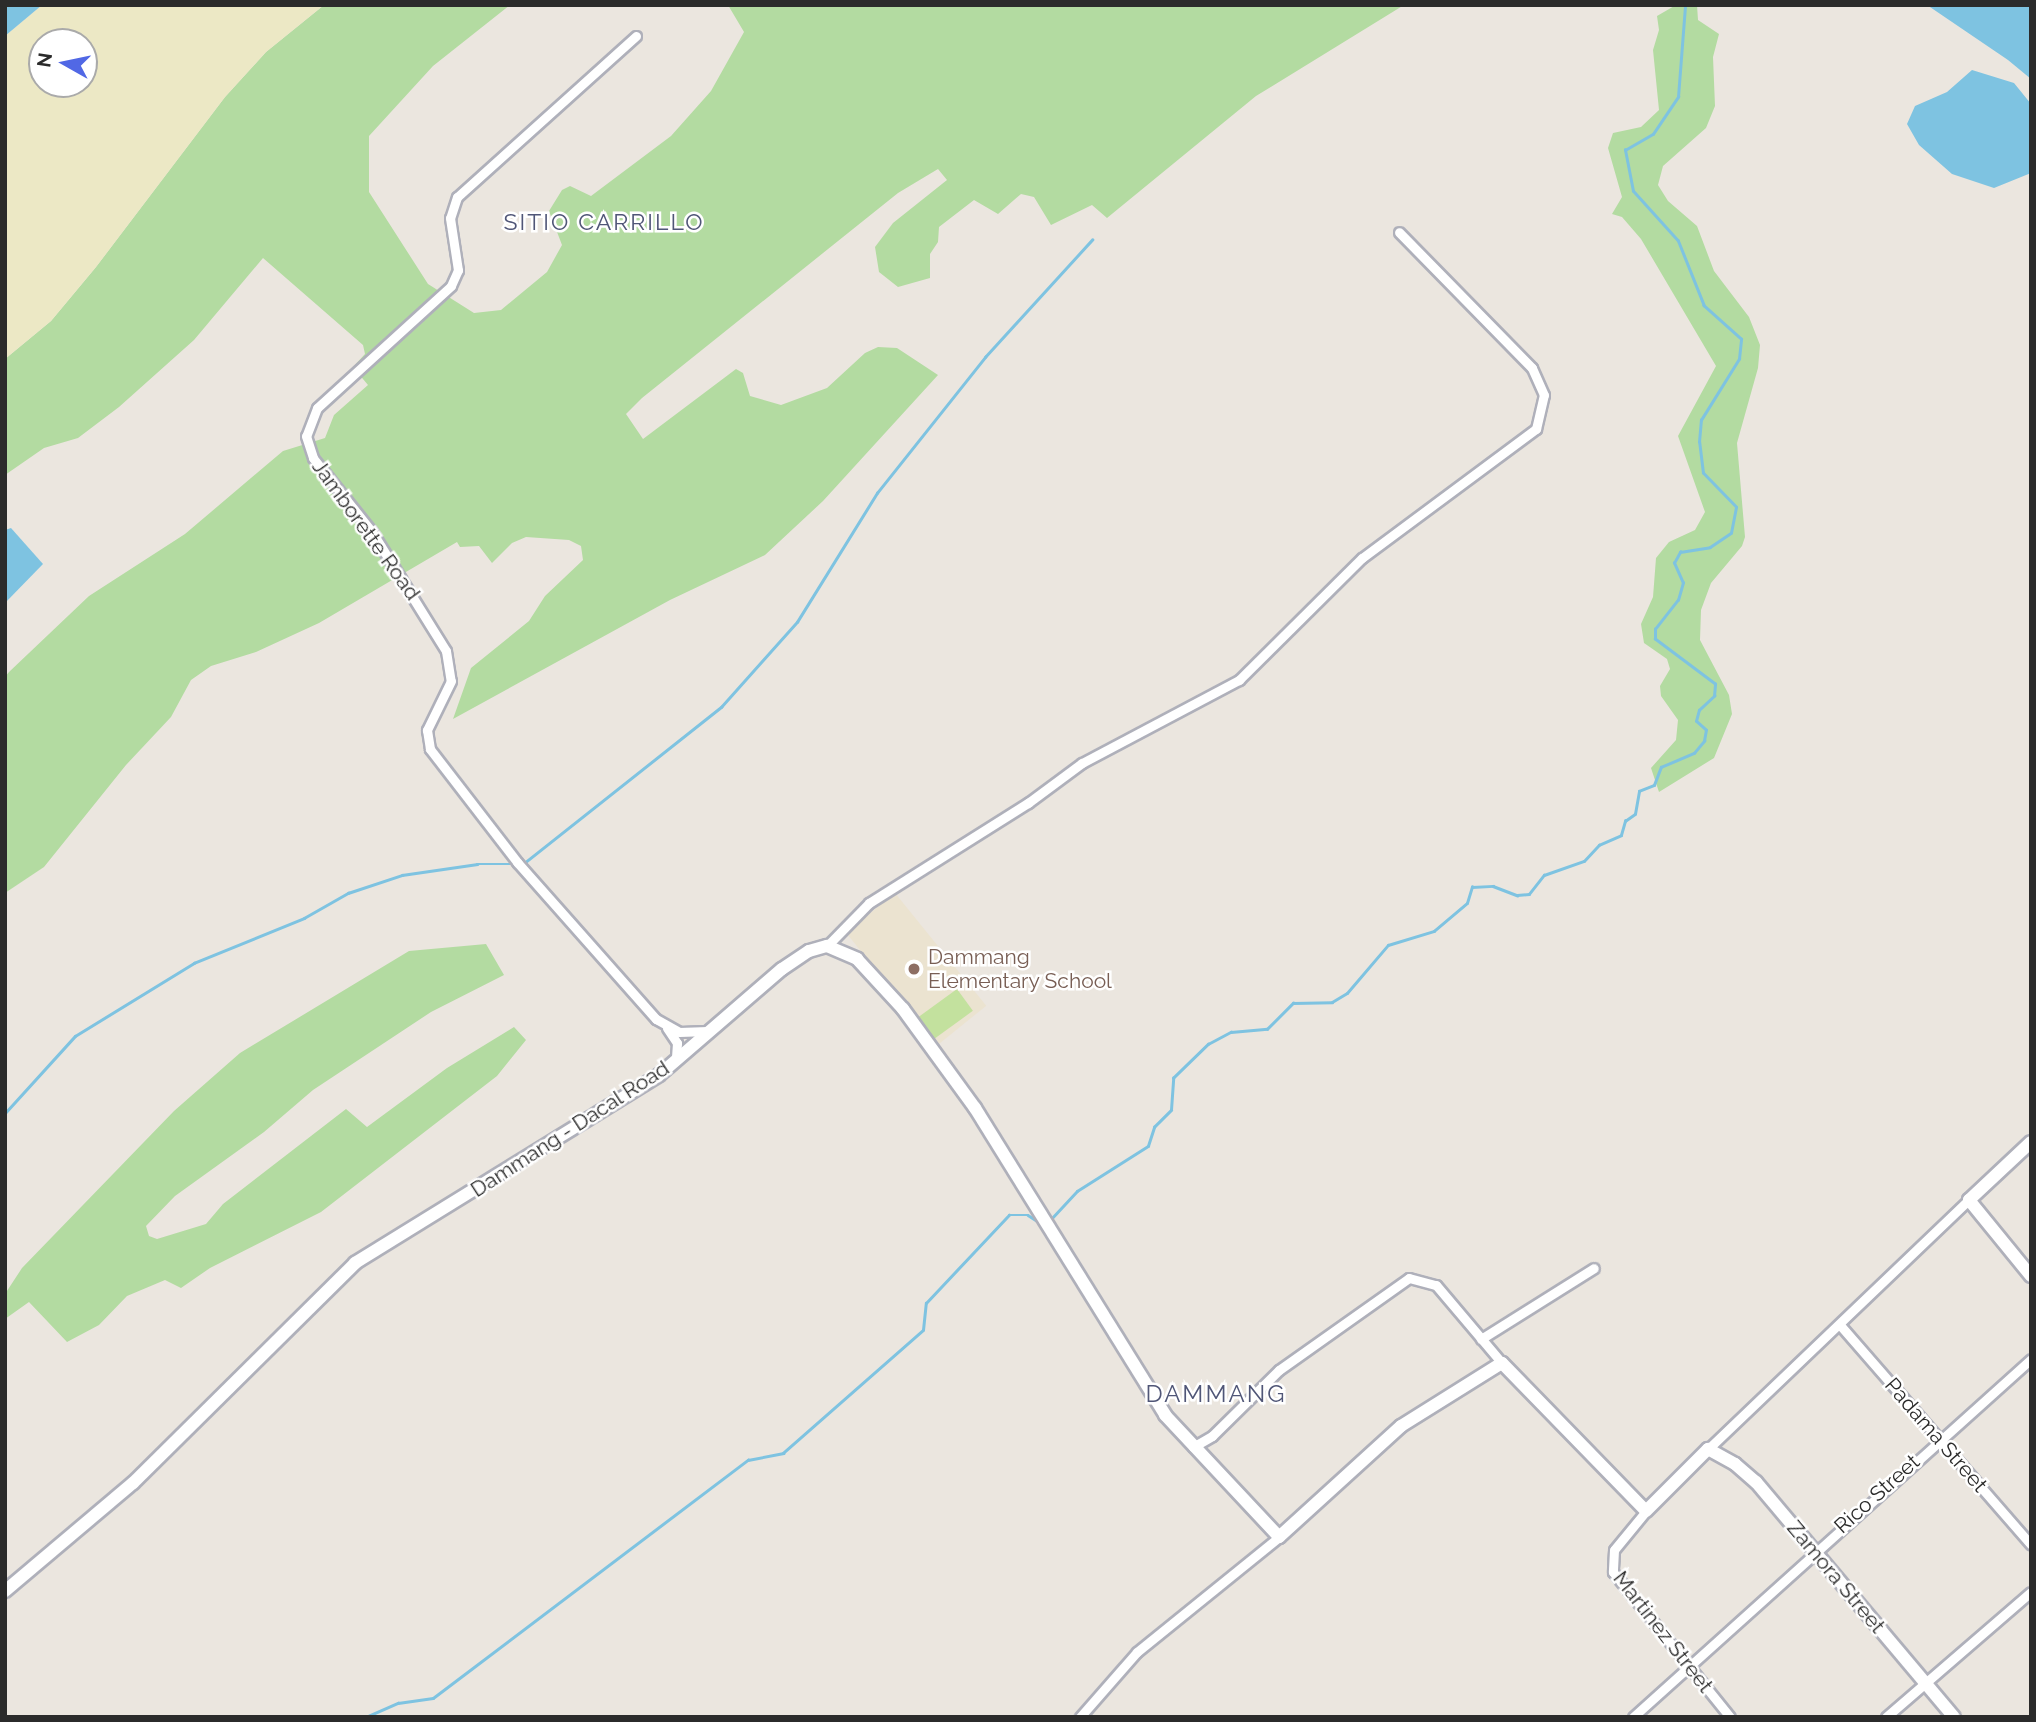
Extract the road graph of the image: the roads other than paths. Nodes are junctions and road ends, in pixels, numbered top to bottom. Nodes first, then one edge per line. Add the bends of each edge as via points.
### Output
1 (636, 36) dead end
2 (1399, 232) dead end
3 (827, 946) junction
4 (667, 1027) junction
5 (709, 1031) junction
6 (676, 1061) junction
7 (2031, 1142) edge
8 (1969, 1200) junction
9 (1594, 1268) dead end
10 (2031, 1276) edge
11 (1840, 1325) junction
12 (1481, 1339) junction
13 (2031, 1359) edge
14 (1502, 1363) junction
15 (1939, 1438) junction
16 (1193, 1447) junction
17 (1708, 1449) junction
18 (1646, 1511) junction
19 (1279, 1537) junction
20 (2031, 1545) edge
21 (1814, 1550) junction
22 (5, 1591) edge
23 (2031, 1592) edge
24 (1689, 1667) junction
25 (1925, 1682) junction
26 (1080, 1717) edge
27 (1633, 1717) edge
28 (1731, 1717) edge
29 (1886, 1717) edge
30 (1954, 1717) edge

1 - 4 street, Jamborette Road via 555,104 457,197 450,218 458,270 451,286 317,408 307,426 307,446 372,532 446,651 451,681 427,730 430,749 517,862
2 - 3 street via 1532,368 1544,395 1536,429 1371,551 1239,680 1082,763 869,903
3 - 5 street, Dammang - Dacal Road via 798,957
3 - 16 street via 858,959 903,1009 961,1088 1145,1387
4 - 5 street via 692,1034
4 - 6 street via 677,1043
5 - 6 street, Dammang - Dacal Road
6 - 22 street, Dammang - Dacal Road via 525,1161 355,1263 133,1483
7 - 8 street
8 - 10 street
8 - 11 street
9 - 12 street
11 - 15 street, Padama Street
11 - 17 street
12 - 14 street
12 - 16 street via 1436,1285 1421,1278 1403,1279 1269,1377 1212,1436
13 - 15 street, Rico Street
14 - 18 street
14 - 19 street via 1401,1426
15 - 20 street, Padama Street
15 - 21 street, Rico Street
16 - 19 street
17 - 18 street
17 - 21 street, Zamora Street via 1756,1482
18 - 24 street, Martinez Street via 1614,1550 1613,1572
19 - 26 street via 1137,1651
21 - 24 street, Rico Street
21 - 25 street, Zamora Street
23 - 25 street
24 - 27 street, Rico Street
24 - 28 street, Martinez Street
25 - 29 street
25 - 30 street, Zamora Street

